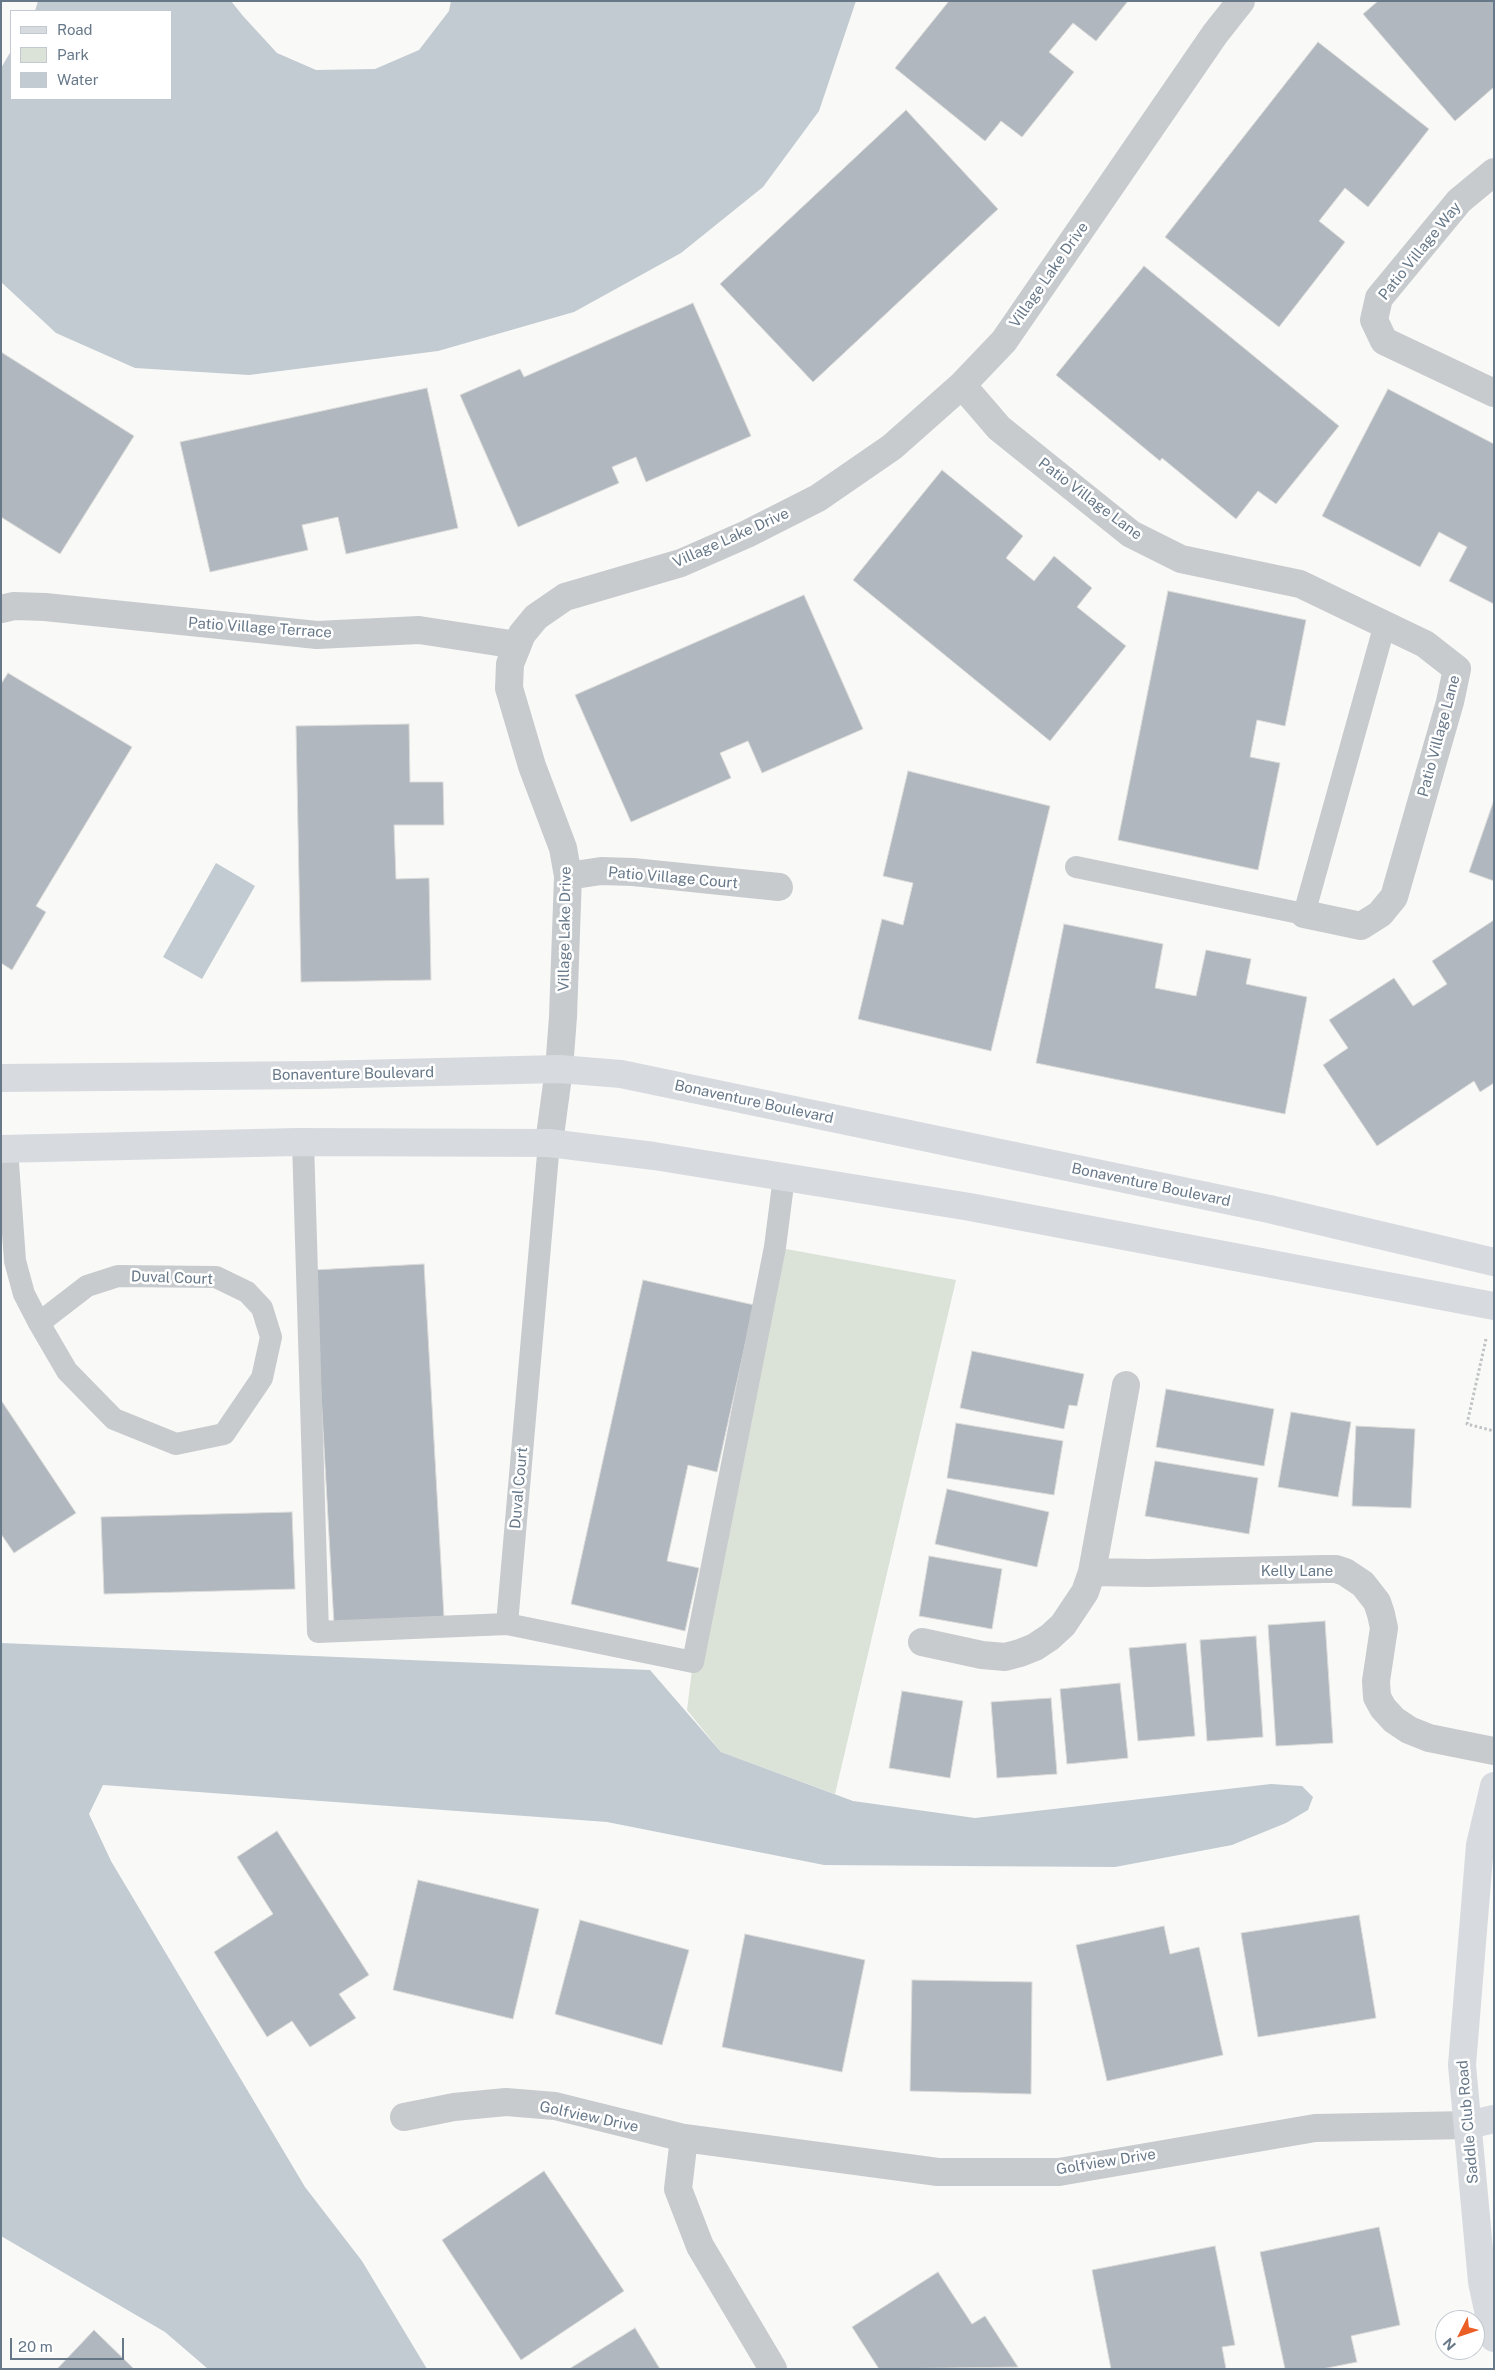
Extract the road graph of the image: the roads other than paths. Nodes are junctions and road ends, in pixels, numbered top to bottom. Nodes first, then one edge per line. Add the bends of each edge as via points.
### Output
1 (1241, 1) edge
2 (1494, 172) edge
3 (962, 385) junction
4 (1494, 392) edge
5 (1, 587) edge
6 (34, 606) junction
7 (1, 609) edge
8 (1385, 624) junction
9 (517, 645) junction
10 (1076, 867) dead end
11 (568, 876) junction
12 (779, 887) dead end
13 (1304, 914) junction
14 (559, 1069) junction
15 (1, 1078) edge
16 (302, 1142) junction
17 (549, 1143) junction
18 (4, 1149) edge
19 (784, 1177) junction
20 (1494, 1262) edge
21 (1494, 1306) edge
22 (39, 1323) junction
23 (1126, 1385) dead end
24 (1092, 1572) junction
25 (507, 1624) junction
26 (922, 1642) dead end
27 (1494, 1751) edge
28 (1494, 1786) edge
29 (404, 2117) dead end
30 (1494, 2119) edge
31 (1468, 2125) junction
32 (684, 2138) junction
33 (1494, 2338) edge
34 (773, 2369) edge

1 - 3 street, Village Lake Drive via 1004,341
2 - 4 street, Patio Village Way via 1460,201 1379,298 1374,320 1384,341
3 - 8 street, Patio Village Lane via 999,428 1131,534 1181,559 1300,584
3 - 9 street, Village Lake Drive via 892,447 818,498 747,534 681,562 565,597 536,617
5 - 6 street, Patio Village Terrace
6 - 7 street, Patio Village Terrace
6 - 9 street, Patio Village Terrace via 317,635 419,630
8 - 13 lane
8 - 13 street, Patio Village Lane via 1425,644 1457,669 1450,702 1394,896 1380,914 1361,926
9 - 11 street, Village Lake Drive via 510,664 512,702 563,848
10 - 13 lane, Patio Village Lane
11 - 12 street, Patio Village Court via 633,872
11 - 14 street, Village Lake Drive
14 - 15 main road, Bonaventure Boulevard via 316,1076
14 - 17 street, Village Lake Drive
14 - 20 main road, Bonaventure Boulevard via 630,1076 1269,1209
16 - 17 main road
16 - 18 main road
16 - 25 lane via 318,1632
17 - 19 main road
17 - 25 lane, Duval Court
18 - 22 lane, Duval Court via 15,1261 24,1294
19 - 21 main road via 970,1207
19 - 25 lane via 775,1247 693,1662
22 - 22 lane, Duval Court via 67,1371 114,1419 176,1444 224,1434 262,1378 271,1337 262,1308 252,1297 216,1277 118,1276 87,1286
23 - 24 street
24 - 26 street via 1085,1592 1063,1625 1050,1637 1020,1653 982,1655
24 - 27 street, Kelly Lane via 1148,1574 1336,1569 1345,1572 1363,1584 1378,1602 1384,1628 1376,1681 1383,1708 1409,1730 1429,1738
28 - 31 main road, Saddle Club Road via 1480,1845 1462,2065
29 - 32 street, Golfview Drive via 454,2107 506,2102 545,2105
30 - 31 main road
31 - 32 street, Golfview Drive via 1315,2128 1059,2172 938,2172
31 - 33 main road, Saddle Club Road via 1482,2282
32 - 34 street via 678,2189 700,2246

